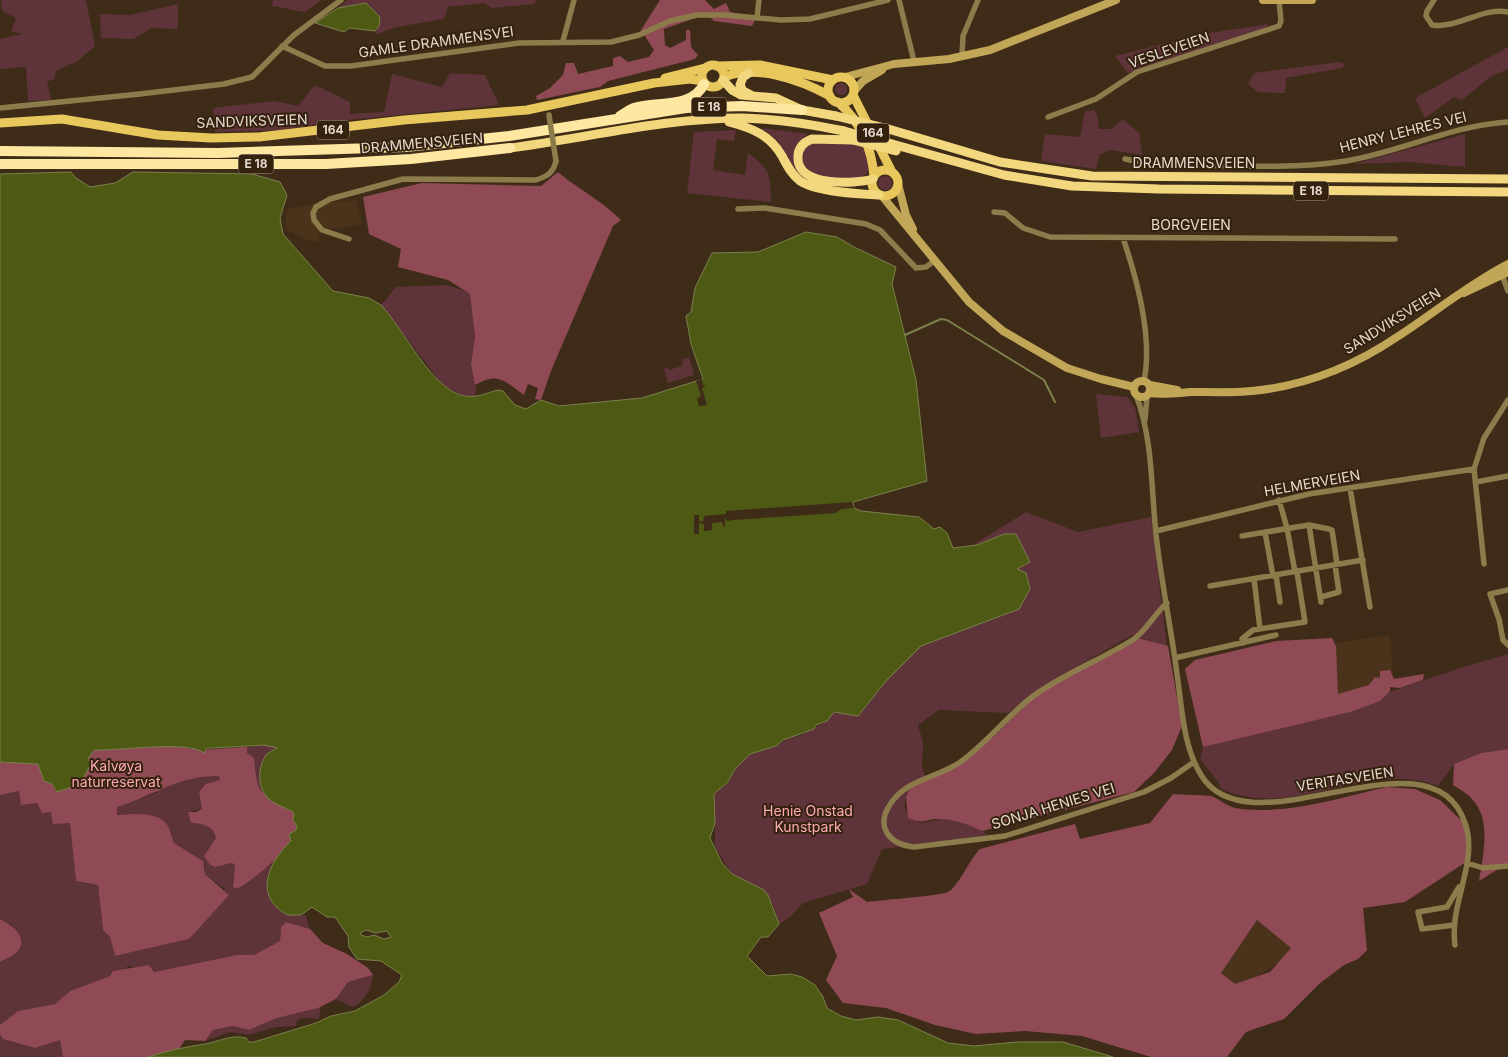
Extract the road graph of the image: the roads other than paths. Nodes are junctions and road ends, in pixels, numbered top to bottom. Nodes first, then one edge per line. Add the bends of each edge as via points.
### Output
1 (340, 0) edge
2 (574, 0) edge
3 (759, 0) edge
4 (888, 0) edge
5 (899, 0) edge
6 (978, 0) edge
7 (1116, 0) edge
8 (1263, 0) edge
9 (1279, 0) edge
10 (1312, 0) edge
11 (1434, 0) edge
12 (1508, 12) edge
13 (758, 18) junction
14 (563, 42) junction
15 (282, 46) junction
16 (962, 56) junction
17 (914, 61) junction
18 (716, 66) junction
19 (887, 66) junction
20 (705, 68) junction
21 (748, 73) junction
22 (845, 77) junction
23 (724, 79) junction
24 (833, 80) junction
25 (654, 83) junction
26 (704, 83) junction
27 (853, 93) junction
28 (751, 95) junction
29 (830, 96) junction
30 (838, 102) junction
31 (0, 108) edge
32 (802, 110) junction
33 (548, 111) junction
34 (1048, 117) dead end
35 (616, 118) junction
36 (714, 119) junction
37 (0, 122) edge
38 (1508, 122) edge
39 (510, 148) joint
40 (894, 148) junction
41 (0, 151) edge
42 (1125, 159) dead end
43 (0, 164) edge
44 (892, 172) junction
45 (873, 178) junction
46 (1508, 180) edge
47 (898, 184) junction
48 (1508, 192) edge
49 (880, 195) junction
50 (738, 209) dead end
51 (994, 212) dead end
52 (1123, 238) junction
53 (349, 240) dead end
54 (1395, 240) dead end
55 (919, 242) junction
56 (934, 261) junction
57 (1508, 264) edge
58 (1503, 272) edge
59 (1508, 290) edge
60 (1147, 389) junction
61 (1135, 391) junction
62 (1508, 400) edge
63 (1145, 420) junction
64 (1474, 469) junction
65 (1508, 476) edge
66 (1476, 482) junction
67 (1350, 488) junction
68 (1279, 500) junction
69 (1309, 525) junction
70 (1287, 528) junction
71 (1156, 531) junction
72 (1265, 532) junction
73 (1242, 536) dead end
74 (1363, 560) junction
75 (1336, 564) junction
76 (1484, 564) dead end
77 (1315, 568) junction
78 (1296, 572) junction
79 (1274, 575) junction
80 (1254, 579) junction
81 (1210, 586) dead end
82 (1508, 590) edge
83 (1280, 602) dead end
84 (1167, 603) junction
85 (1370, 607) dead end
86 (1260, 629) junction
87 (1276, 636) dead end
88 (1243, 643) junction
89 (1508, 645) edge
90 (1175, 658) junction
91 (1194, 762) junction
92 (1467, 863) junction
93 (1508, 866) edge
94 (1461, 885) junction
95 (1454, 925) junction
96 (1455, 946) dead end

1 - 15 street
2 - 14 street
3 - 13 street
4 - 13 street, GAMLE DRAMMENSVEI via 810,19
5 - 17 street
6 - 16 street via 963,36
7 - 16 main road via 1002,46
8 - 9 main road
9 - 10 main road
9 - 34 street, VESLEVEIEN via 1279,26 1137,72 1096,99
11 - 12 street via 1426,16 1432,25 1437,26 1488,12
13 - 14 street, GAMLE DRAMMENSVEI via 697,15 611,42
14 - 15 street, GAMLE DRAMMENSVEI via 519,43 404,60 333,66 325,66
15 - 31 street via 257,74 243,80
16 - 17 main road
17 - 19 main road
18 - 20 main road, 164
18 - 23 main road via 722,69
18 - 24 main road, 164 via 760,65
19 - 22 main road
19 - 27 main road via 863,80
20 - 25 main road, SANDVIKSVEIEN / 164
20 - 26 main road via 702,73
21 - 23 main road, 164 via 736,73
21 - 28 highway, E 18 via 740,85
21 - 29 main road, 164 via 794,80
22 - 24 main road, 164
22 - 27 main road, 164 via 852,82
23 - 26 main road, 164 via 716,87
23 - 28 highway, E 18 via 737,93
24 - 29 main road via 828,87
25 - 26 main road, SANDVIKSVEIEN / 164 via 690,79
25 - 33 main road, SANDVIKSVEIEN / 164
26 - 35 highway, E 18 via 700,92 690,99 633,108
27 - 30 main road via 847,101
27 - 44 main road, 164
28 - 32 highway, E 18 via 776,98
29 - 30 main road, 164
30 - 45 main road, 164 via 863,133 870,148
32 - 35 highway, DRAMMENSVEIEN / E 18 via 714,106
32 - 46 highway, DRAMMENSVEIEN / E 18, bridge via 885,128 1000,162 1092,176
33 - 37 main road, SANDVIKSVEIEN / 164 via 414,119 259,138 158,135 62,119
33 - 53 street, bridge via 556,161 553,171 545,177 536,180 403,179 330,199 316,207 314,220 322,230
35 - 41 highway, DRAMMENSVEIEN / E 18 via 509,136 406,147 218,153
36 - 39 highway, DRAMMENSVEIEN / E 18 via 661,124
36 - 40 highway, DRAMMENSVEIEN / E 18, bridge via 775,120 844,131
36 - 49 highway, E 18 via 762,134 778,150 792,173 805,184
38 - 42 street, HENRY LEHRES VEI via 1462,130 1367,157 1320,164 1149,164
39 - 43 highway, DRAMMENSVEIEN / E 18 via 326,164
40 - 45 highway, E 18, bridge via 853,140 812,139 800,148 799,164 804,172 820,179 852,183
40 - 48 highway, DRAMMENSVEIEN / E 18 via 910,149 1004,176 1072,186
44 - 45 main road via 883,170
44 - 47 main road, 164
45 - 49 main road, 164 via 873,188
47 - 49 main road via 894,193
47 - 55 main road via 906,216
49 - 55 main road
50 - 56 street via 765,208 866,224 880,230 916,268 926,267
51 - 52 street, BORGVEIEN via 1005,213 1023,228 1050,237
52 - 54 street, BORGVEIEN
52 - 60 street via 1134,269 1144,317
55 - 56 main road
56 - 61 main road, SANDVIKSVEIEN via 969,302 1003,331 1047,358 1082,374
57 - 58 main road, SANDVIKSVEIEN
58 - 59 street
58 - 60 main road, SANDVIKSVEIEN via 1471,285 1375,351 1330,372 1272,389 1228,392
60 - 61 main road, SANDVIKSVEIEN via 1142,397
60 - 61 main road via 1137,383
60 - 63 street
61 - 63 street
62 - 64 street via 1484,438
63 - 71 street
64 - 66 street
64 - 67 street, HELMERVEIEN
65 - 66 street
66 - 76 street
67 - 68 street, HELMERVEIEN
67 - 74 street
68 - 70 street
68 - 71 street, HELMERVEIEN
69 - 70 street
69 - 75 street via 1332,530
69 - 77 street
70 - 72 street
70 - 78 street
71 - 84 street
72 - 73 street
72 - 79 street
74 - 75 street
74 - 85 street
75 - 77 street
75 - 77 street via 1339,592 1321,600
77 - 78 street
78 - 79 street
78 - 86 street via 1305,622
79 - 80 street
79 - 83 street
80 - 81 street
80 - 86 street
82 - 89 street via 1490,594 1502,640
84 - 90 street
84 - 91 street, SONJA HENIES VEI via 1136,638 1048,685 957,764 902,791 887,811 884,830 893,840 914,847 1005,836 1144,792
86 - 88 street via 1249,632 1242,639
87 - 88 street
88 - 90 street
90 - 91 street via 1184,728
91 - 92 street, VERITASVEIEN via 1203,778 1216,790 1257,803 1392,783 1431,788 1453,803 1465,821 1469,838
92 - 93 street via 1483,868
92 - 94 street, VERITASVEIEN
94 - 95 street, VERITASVEIEN
94 - 95 street, VERITASVEIEN via 1447,907 1418,912 1422,929
95 - 96 street, VERITASVEIEN

